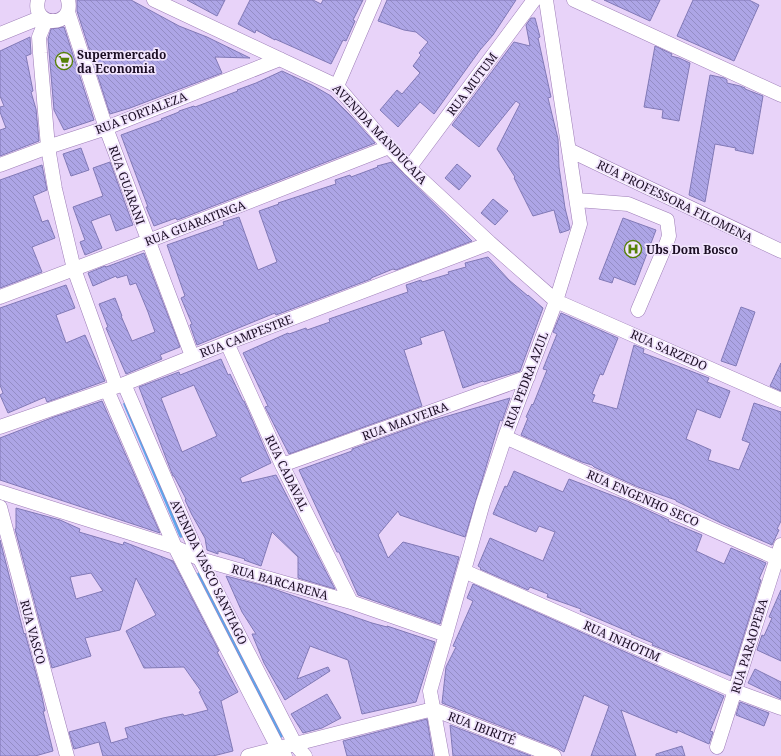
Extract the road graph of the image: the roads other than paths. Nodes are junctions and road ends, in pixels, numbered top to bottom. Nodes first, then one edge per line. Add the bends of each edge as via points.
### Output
1 (38, 0) edge
2 (154, 0) edge
3 (374, 0) edge
4 (534, 0) edge
5 (546, 0) edge
6 (574, 0) edge
7 (68, 6) edge
8 (44, 18) junction
9 (0, 34) edge
10 (280, 59) junction
11 (337, 86) junction
12 (781, 95) edge
13 (106, 128) junction
14 (48, 147) junction
15 (389, 147) junction
16 (569, 150) junction
17 (0, 165) edge
18 (409, 168) junction
19 (577, 200) junction
20 (148, 241) junction
21 (490, 243) junction
22 (781, 251) edge
23 (74, 269) junction
24 (0, 297) edge
25 (556, 301) junction
26 (638, 310) dead end
27 (227, 343) junction
28 (192, 356) junction
29 (528, 377) junction
30 (116, 386) junction
31 (781, 400) edge
32 (0, 426) edge
33 (505, 437) junction
34 (282, 464) junction
35 (0, 492) edge
36 (0, 507) edge
37 (175, 547) junction
38 (780, 554) edge
39 (200, 558) junction
40 (464, 571) junction
41 (351, 602) junction
42 (446, 635) junction
43 (735, 691) junction
44 (433, 708) junction
45 (781, 708) edge
46 (295, 744) junction
47 (718, 747) dead end
48 (282, 754) edge
49 (67, 756) edge
50 (248, 756) edge
51 (305, 756) edge
52 (442, 756) edge
53 (554, 756) edge

1 - 8 street via 37,8
2 - 10 street, AVENIDA MANDUCAIA
3 - 11 street
4 - 18 street, RUA MUTUM
5 - 16 street, RUA PEDRA AZUL
6 - 12 street
7 - 8 street, RUA GUARANI via 65,16 56,21
7 - 13 street, RUA GUARANI
8 - 9 street, RUA GUARANI
8 - 14 street, AVENIDA VASCO SANTIAGO via 39,37
10 - 11 street, AVENIDA MANDUCAIA
10 - 13 street, RUA FORTALEZA
11 - 15 street, AVENIDA MANDUCAIA
13 - 14 street, RUA FORTALEZA
13 - 20 street, RUA GUARANI
14 - 17 street, RUA FORTALEZA
14 - 23 street, AVENIDA VASCO SANTIAGO
15 - 18 street, AVENIDA MANDUCAIA
15 - 20 street, RUA GUARATINGA
16 - 19 street, RUA PEDRA AZUL
16 - 22 street, RUA PROFESSORA FILOMENA
18 - 21 street, AVENIDA MANDUCAIA
19 - 25 street, RUA PEDRA AZUL via 580,224
19 - 26 street via 628,204 668,220 667,242
20 - 23 street, RUA GUARATINGA
20 - 28 street, RUA GUARANI
21 - 25 street, AVENIDA MANDUCAIA
21 - 27 street, RUA CAMPESTRE
23 - 24 street, RUA GUARATINGA
23 - 30 street, AVENIDA VASCO SANTIAGO
25 - 29 street, RUA PEDRA AZUL
25 - 31 street, RUA SARZEDO
27 - 28 street, RUA CAMPESTRE
27 - 34 street, RUA CADAVAL
28 - 30 street, RUA CAMPESTRE
29 - 33 street, RUA PEDRA AZUL
29 - 34 street, RUA MALVEIRA
30 - 32 street, RUA CAMPESTRE
30 - 37 street, AVENIDA VASCO SANTIAGO
30 - 39 street, AVENIDA VASCO SANTIAGO
33 - 38 street, RUA ENGENHO SECO
33 - 40 street, RUA PEDRA AZUL
34 - 41 street, RUA CADAVAL
35 - 37 street, RUA BARCARENA
36 - 49 street, RUA VASCO
37 - 39 street, RUA BARCARENA
37 - 48 street, AVENIDA VASCO SANTIAGO
38 - 43 street, RUA PARAOPEBA
39 - 41 street, RUA BARCARENA
39 - 46 street, AVENIDA VASCO SANTIAGO
40 - 42 street, RUA PEDRA AZUL
40 - 43 street, RUA INHOTIM
41 - 42 street, RUA BARCARENA
42 - 44 street, RUA PEDRA AZUL via 430,691
43 - 45 street, RUA INHOTIM
43 - 47 street, RUA PARAOPEBA
44 - 46 street
44 - 52 street, RUA PEDRA AZUL
44 - 53 street, RUA IBIRITÉ
46 - 48 street
46 - 51 street, AVENIDA VASCO SANTIAGO
48 - 50 street

